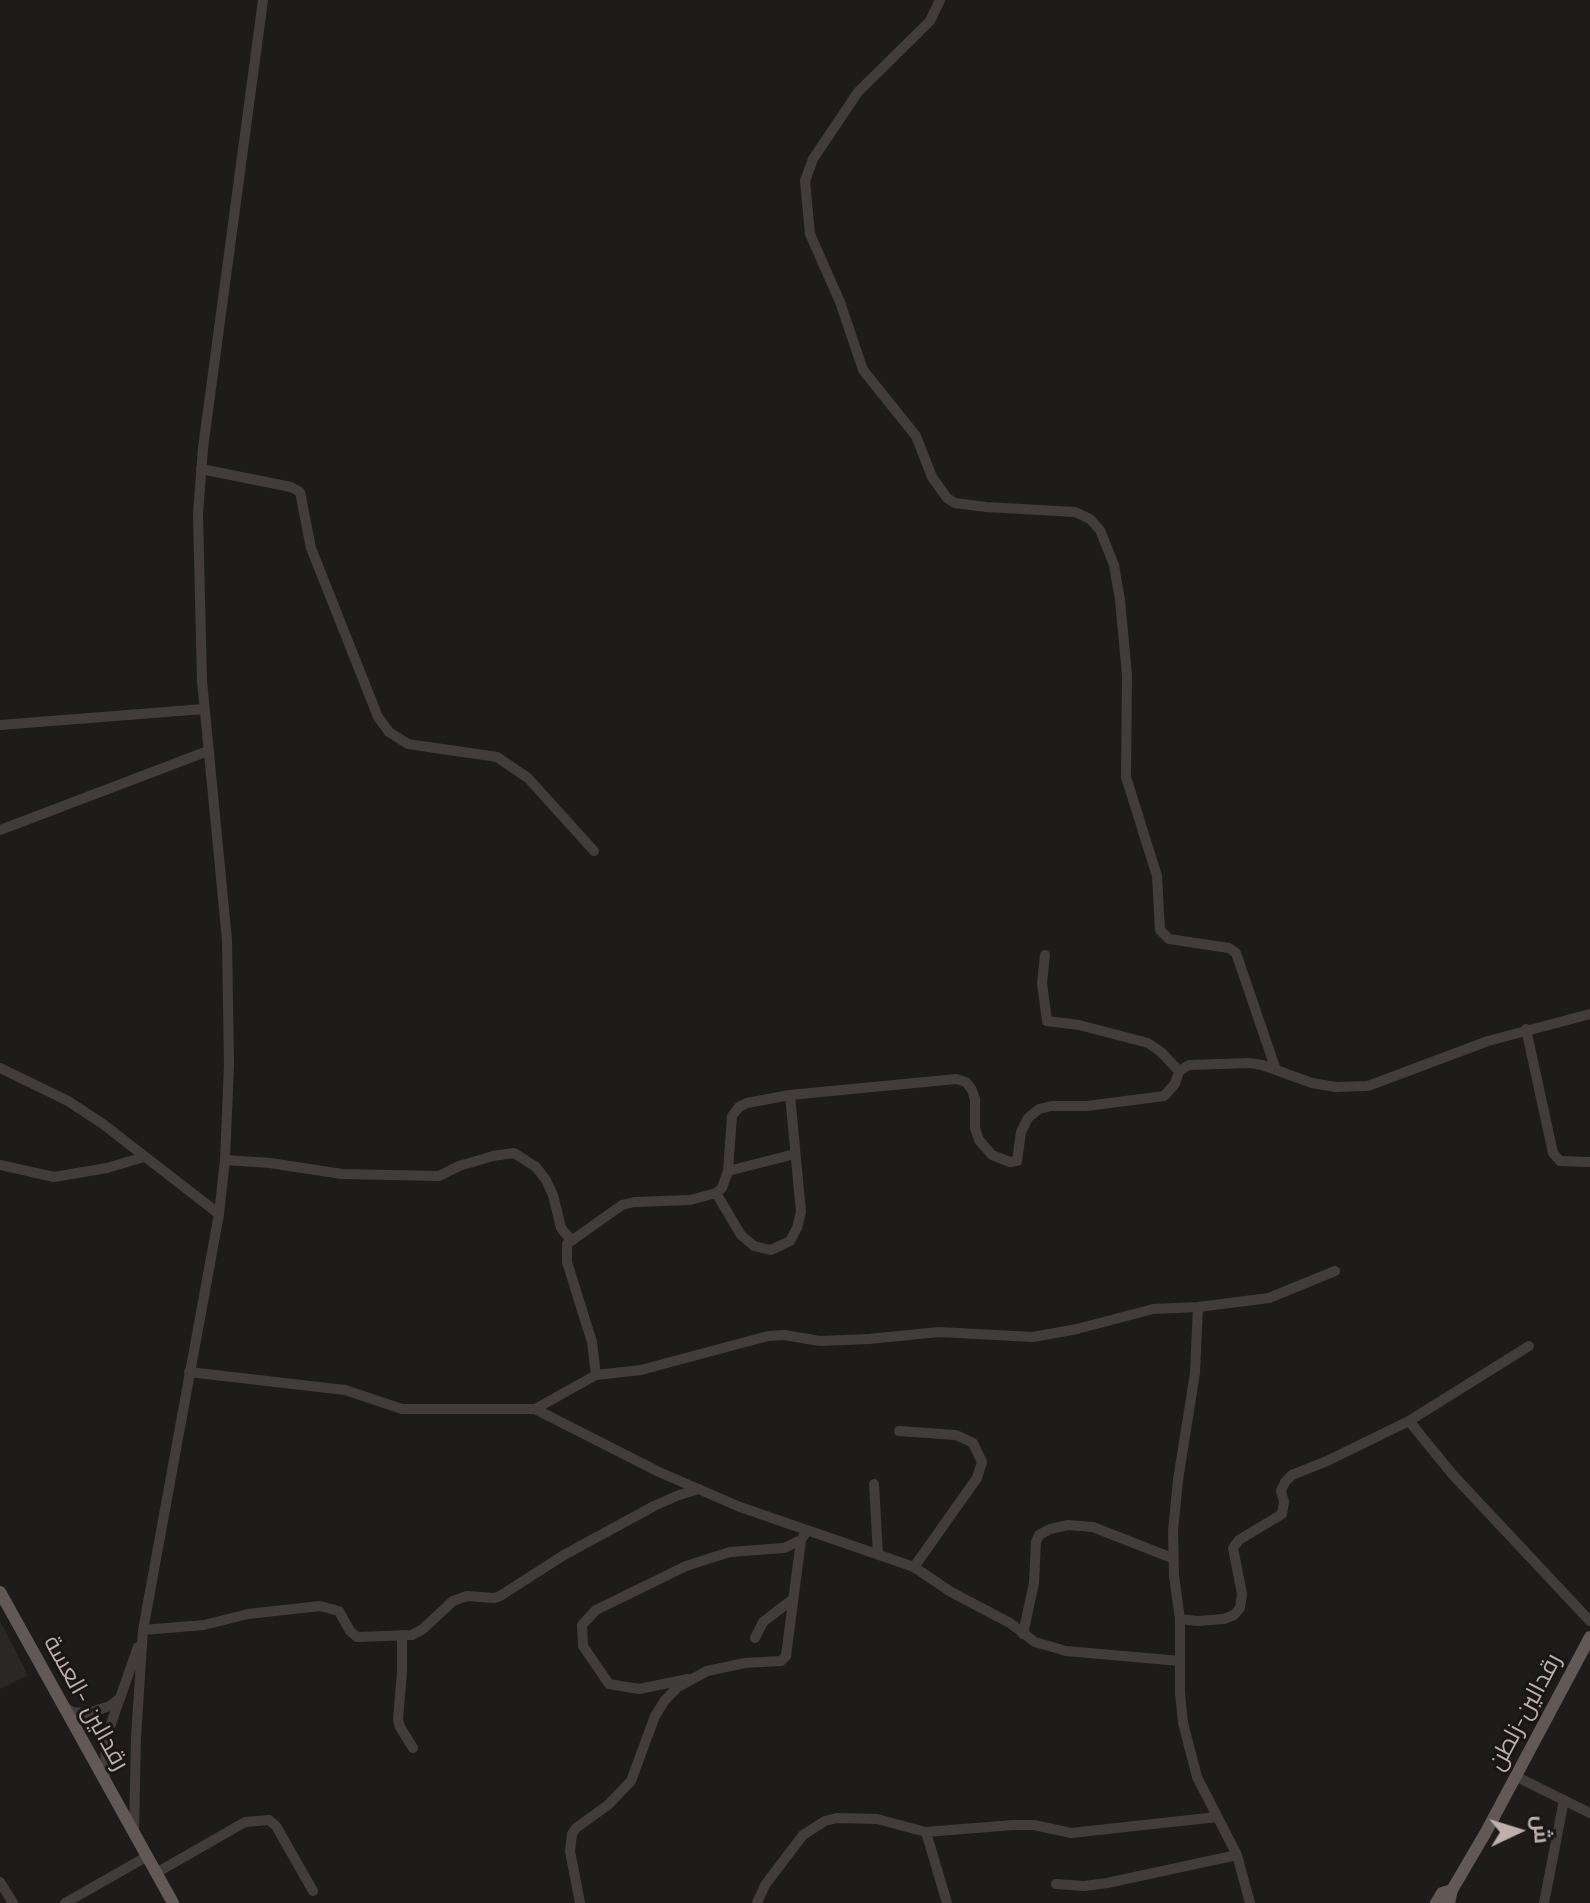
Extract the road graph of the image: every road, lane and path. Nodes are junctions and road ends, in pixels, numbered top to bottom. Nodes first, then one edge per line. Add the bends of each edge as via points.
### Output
1 (263, 0) edge
2 (940, 0) edge
3 (201, 469) junction
4 (204, 709) junction
5 (0, 725) edge
6 (208, 751) junction
7 (0, 830) edge
8 (594, 851) dead end
9 (1045, 955) dead end
10 (1590, 1014) edge
11 (1526, 1029) junction
12 (0, 1068) edge
13 (1276, 1070) junction
14 (1179, 1071) junction
15 (790, 1095) junction
16 (795, 1154) junction
17 (144, 1157) junction
18 (225, 1160) junction
19 (1590, 1162) edge
20 (0, 1165) edge
21 (728, 1171) junction
22 (716, 1193) junction
23 (219, 1214) junction
24 (570, 1239) junction
25 (1335, 1271) dead end
26 (1198, 1307) junction
27 (1529, 1346) dead end
28 (189, 1372) junction
29 (596, 1375) junction
30 (535, 1409) junction
31 (1409, 1421) junction
32 (899, 1431) dead end
33 (874, 1484) dead end
34 (699, 1489) junction
35 (804, 1536) junction
36 (878, 1555) junction
37 (1172, 1558) junction
38 (914, 1567) junction
39 (0, 1592) edge
40 (793, 1599) junction
41 (1180, 1619) junction
42 (1590, 1621) edge
43 (143, 1630) junction
44 (1023, 1634) junction
45 (402, 1636) junction
46 (1590, 1637) edge
47 (755, 1638) dead end
48 (1180, 1661) junction
49 (1584, 1661) edge
50 (690, 1679) junction
51 (121, 1698) junction
52 (64, 1707) junction
53 (413, 1748) dead end
54 (1515, 1776) junction
55 (105, 1783) junction
56 (1564, 1800) junction
57 (1590, 1813) edge
58 (1217, 1817) junction
59 (926, 1832) junction
60 (134, 1835) junction
61 (1237, 1855) junction
62 (146, 1857) junction
63 (156, 1873) junction
64 (0, 1882) edge
65 (1056, 1884) dead end
66 (313, 1891) dead end
67 (1451, 1897) edge
68 (13, 1903) edge
69 (65, 1903) edge
70 (173, 1903) edge
71 (580, 1903) edge
72 (757, 1903) edge
73 (947, 1903) edge
74 (1250, 1903) edge
75 (1436, 1903) edge
76 (1544, 1903) edge

1 - 3 street
2 - 13 street via 930,21 858,92 813,159 805,181 810,234 863,370 916,436 932,477 947,498 986,507 1075,512 1100,530 1120,600 1127,675 1126,777 1157,876 1160,930 1169,939 1236,953
3 - 4 street
3 - 8 street via 300,492 311,548 378,717 389,732 408,744 497,757 528,778
4 - 5 street
4 - 6 street
6 - 7 street
6 - 18 street via 227,953
9 - 14 street via 1047,1021 1148,1043
10 - 11 street
11 - 13 street via 1368,1086 1325,1086
11 - 19 street via 1553,1153 1560,1161
12 - 17 street via 68,1101
13 - 14 street via 1238,1062 1189,1065
14 - 15 street via 1164,1096 1039,1109 1021,1132 1017,1161 1010,1162 992,1155 979,1140 975,1099 966,1082 944,1079
15 - 16 street
15 - 21 street via 739,1107 730,1126
16 - 21 street
16 - 22 street via 799,1221 790,1241 779,1248 763,1249 745,1240
17 - 20 street via 54,1177
17 - 23 street
18 - 23 street
18 - 24 street via 342,1174 439,1176 514,1153 546,1180 561,1228
21 - 22 street
22 - 24 street via 622,1205
23 - 28 street
24 - 29 street via 565,1252 592,1342
25 - 26 street via 1269,1298
26 - 29 street via 1153,1309 1033,1337 939,1332 820,1341 768,1336 641,1370
26 - 37 street
27 - 31 street
28 - 30 street via 345,1390 402,1409
28 - 43 street
29 - 30 street
30 - 34 street
31 - 41 street via 1292,1475 1281,1491 1282,1514 1233,1548 1240,1608 1224,1619
31 - 42 street
32 - 38 street via 956,1435 973,1443 982,1462 977,1478
33 - 36 street
34 - 35 street
34 - 45 street via 642,1513 500,1596 453,1601 423,1629
35 - 36 street
35 - 40 street
35 - 50 street via 784,1548 730,1552 686,1566 596,1610 582,1625 583,1646 609,1684 639,1689
36 - 38 street
37 - 41 street
37 - 44 street via 1093,1527 1050,1529 1036,1542
38 - 44 street
39 - 52 main road, رقدالين -العسة
40 - 47 street via 763,1622
40 - 50 street via 789,1646 781,1661 732,1665
41 - 48 street
43 - 45 street via 320,1606 339,1611 353,1635
43 - 51 street
43 - 60 street
44 - 48 street via 1066,1651
45 - 53 street via 398,1719
46 - 49 main road, رقدالين-زلطن
48 - 58 street via 1190,1752
49 - 54 main road, رقدالين-زلطن
50 - 71 street via 655,1716 628,1785 572,1834
51 - 52 street via 88,1713
51 - 55 street via 104,1748
52 - 55 main road, رقدالين -العسة
54 - 56 street
54 - 67 main road, رقدالين-زلطن
55 - 60 main road, رقدالين -العسة
56 - 57 street
56 - 76 street
58 - 59 street via 1071,1833 1034,1825
58 - 61 street
59 - 72 street via 877,1819 825,1821 790,1849
59 - 73 street
60 - 62 main road, رقدالين -العسة
61 - 65 street via 1107,1883
61 - 74 street
62 - 63 main road, رقدالين -العسة
62 - 69 street
63 - 66 street via 245,1822 269,1820
63 - 70 main road, رقدالين -العسة
64 - 68 street
67 - 75 main road, رقدالين-زلطن via 1442,1893

